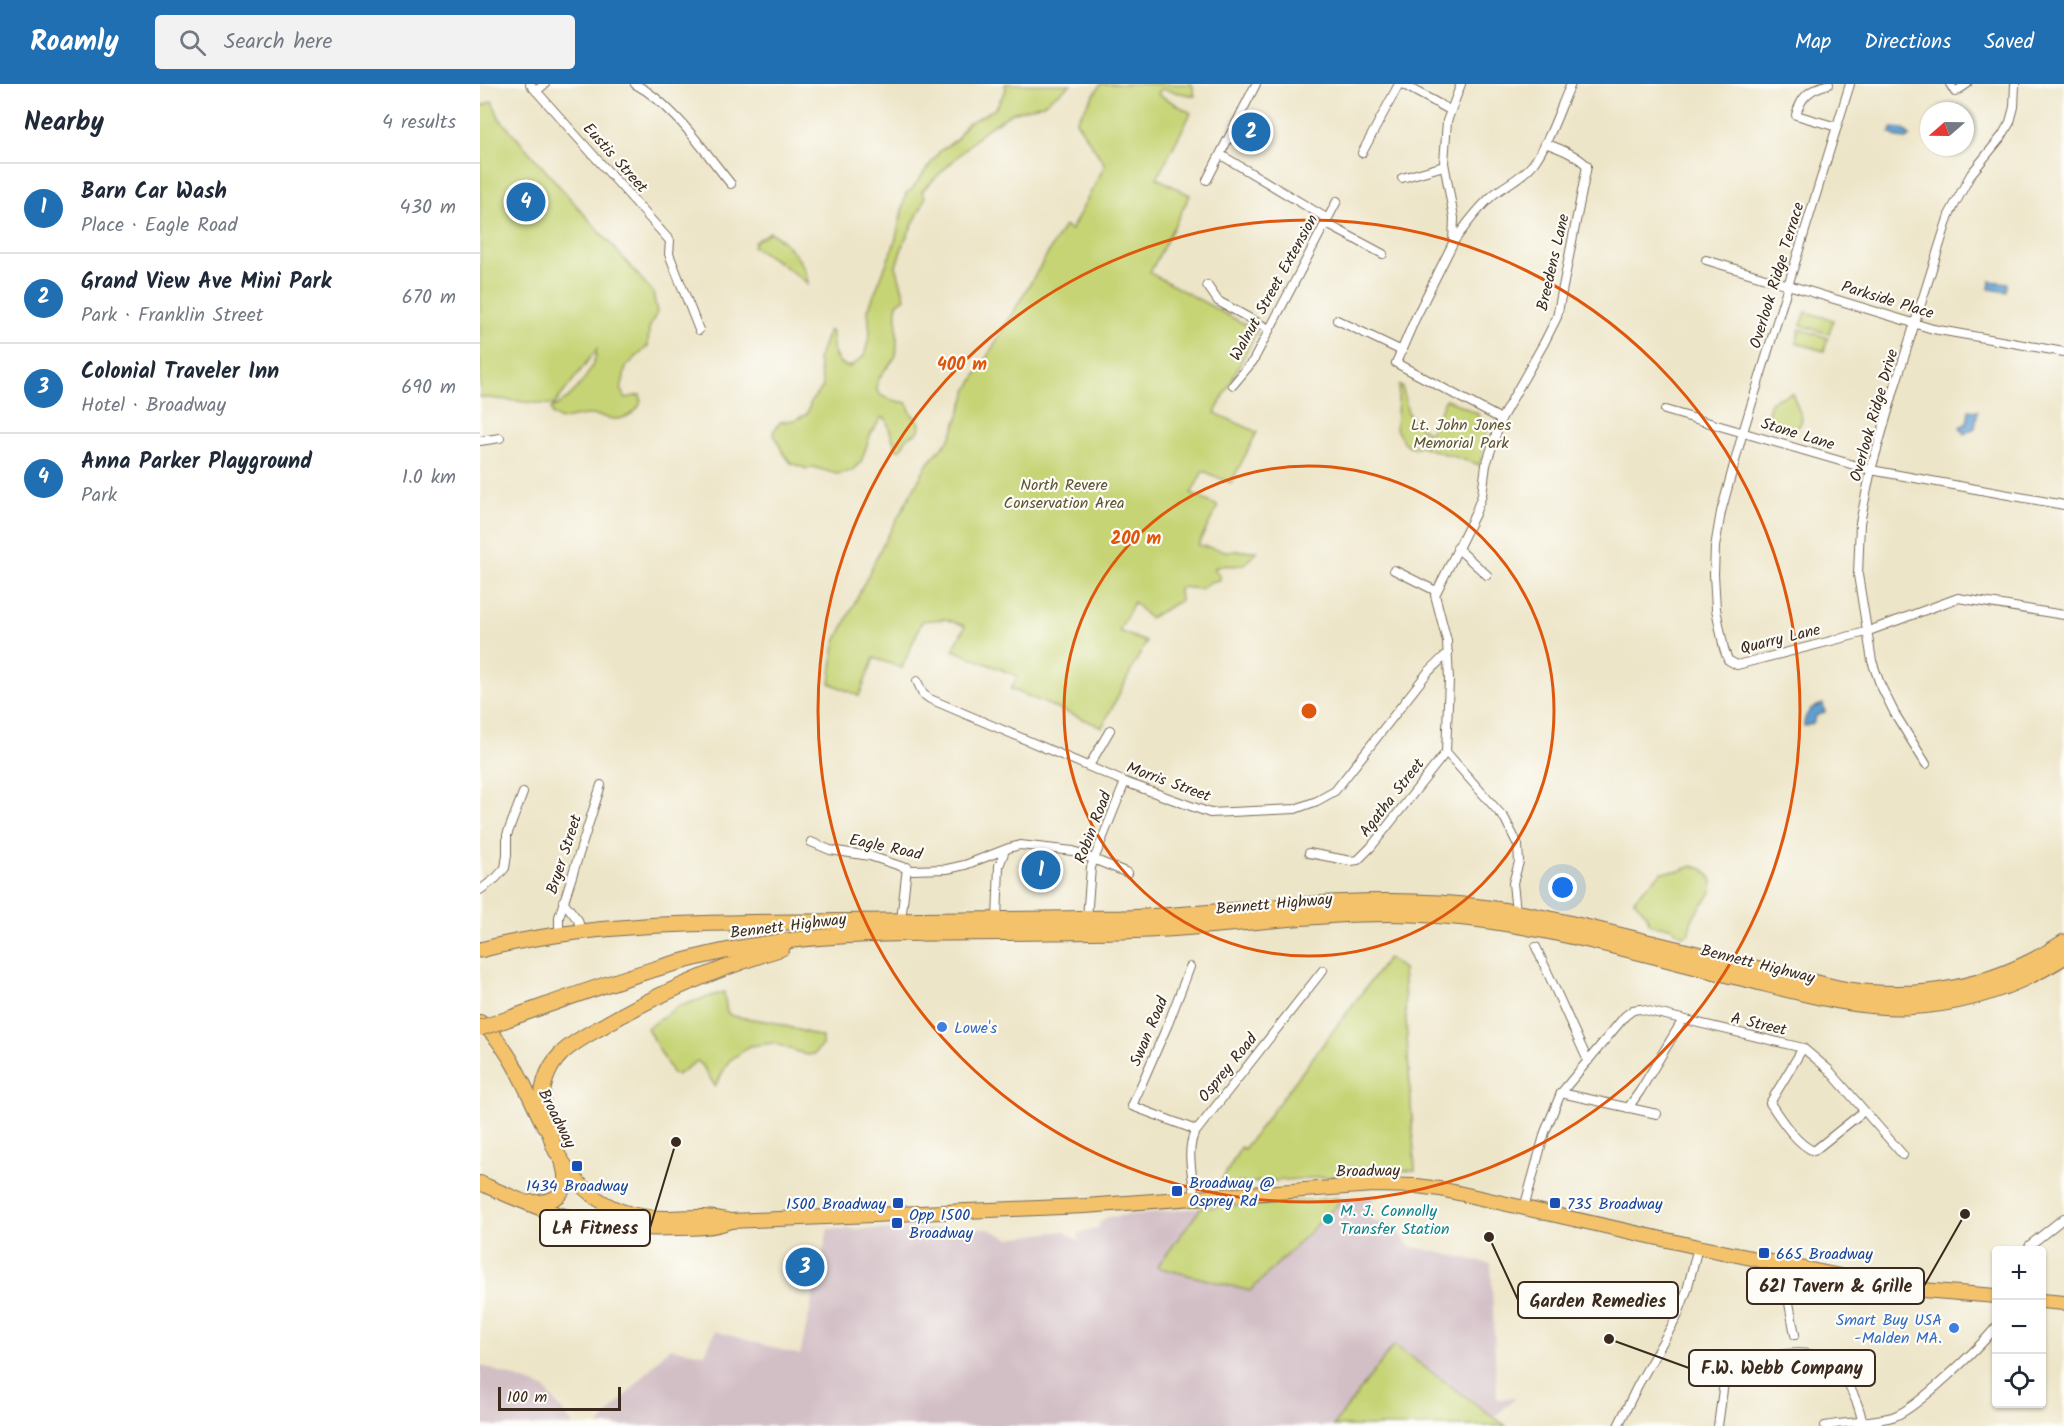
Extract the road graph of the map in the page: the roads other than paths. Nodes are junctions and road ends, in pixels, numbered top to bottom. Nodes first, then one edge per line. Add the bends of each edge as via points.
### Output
1 (545, 84) edge
2 (635, 84) edge
3 (1256, 84) edge
4 (1401, 84) edge
5 (1461, 84) edge
6 (1571, 84) edge
7 (1829, 84) edge
8 (1850, 84) edge
9 (1950, 84) edge
10 (1967, 84) edge
11 (2015, 84) edge
12 (533, 87) edge
13 (1450, 110) junction
14 (1837, 127) junction
15 (1545, 143) junction
16 (1362, 153) dead end
17 (1221, 155) junction
18 (1444, 166) junction
19 (1402, 178) dead end
20 (1207, 180) dead end
21 (730, 184) dead end
22 (1337, 201) dead end
23 (1327, 221) junction
24 (1453, 243) junction
25 (1383, 254) dead end
26 (1706, 260) dead end
27 (1207, 285) dead end
28 (1789, 285) junction
29 (1337, 320) dead end
30 (1915, 324) junction
31 (1269, 329) junction
32 (699, 330) dead end
33 (1402, 351) junction
34 (2064, 352) edge
35 (1233, 385) dead end
36 (1665, 410) dead end
37 (1501, 419) junction
38 (1743, 432) junction
39 (500, 438) dead end
40 (480, 441) edge
41 (1871, 470) junction
42 (2064, 505) edge
43 (1457, 548) junction
44 (1394, 570) dead end
45 (1487, 575) dead end
46 (1436, 591) junction
47 (2064, 615) edge
48 (1866, 632) junction
49 (1448, 653) junction
50 (917, 681) dead end
51 (1110, 730) dead end
52 (1446, 752) junction
53 (1926, 764) dead end
54 (1089, 766) junction
55 (1125, 782) junction
56 (601, 785) dead end
57 (523, 793) dead end
58 (811, 842) dead end
59 (1005, 850) junction
60 (1309, 853) dead end
61 (1094, 858) junction
62 (908, 867) junction
63 (1128, 873) dead end
64 (480, 890) edge
65 (563, 901) junction
66 (1516, 912) junction
67 (1087, 918) junction
68 (997, 920) junction
69 (901, 921) junction
70 (581, 931) junction
71 (558, 934) junction
72 (814, 938) junction
73 (2064, 942) edge
74 (1536, 947) dead end
75 (480, 950) edge
76 (2064, 957) edge
77 (1190, 967) dead end
78 (1323, 970) dead end
79 (1682, 1021) junction
80 (480, 1022) edge
81 (480, 1028) edge
82 (1803, 1048) junction
83 (1588, 1061) junction
84 (1561, 1094) junction
85 (1628, 1108) junction
86 (1864, 1112) junction
87 (1657, 1114) dead end
88 (1196, 1130) junction
89 (556, 1151) junction
90 (1903, 1155) dead end
91 (480, 1183) edge
92 (1195, 1197) junction
93 (523, 1201) junction
94 (1524, 1208) junction
95 (2064, 1218) edge
96 (730, 1221) junction
97 (2029, 1246) edge
98 (1698, 1247) junction
99 (1787, 1265) junction
100 (1992, 1296) edge
101 (2046, 1301) edge
102 (2064, 1303) edge
103 (1992, 1331) edge
104 (1795, 1335) dead end
105 (1862, 1420) junction
106 (1879, 1423) edge
107 (1618, 1426) edge
108 (1718, 1426) edge
109 (1825, 1426) edge

1 - 12 street
2 - 21 street via 667,107
3 - 17 street
4 - 13 street
4 - 16 street
5 - 13 street
6 - 15 street
7 - 14 street via 1805,94 1796,115
8 - 14 street, Overlook Ridge Terrace
9 - 10 street via 1955,92
11 - 30 street, Overlook Ridge Drive via 2010,122 1971,174 1954,205
12 - 32 street, Eustis Street via 670,241 669,254
13 - 18 street
14 - 28 street, Overlook Ridge Terrace
15 - 24 street via 1533,164 1472,215
15 - 37 street, Breedens Lane via 1587,166 1557,317
17 - 20 street
17 - 23 street
18 - 19 street
18 - 24 street via 1454,218
22 - 23 street, Walnut Street Extension
23 - 25 street
23 - 31 street, Walnut Street Extension
24 - 33 street
26 - 28 street, Parkside Place
27 - 31 street via 1218,301
28 - 30 street, Parkside Place
28 - 38 street, Overlook Ridge Terrace
29 - 33 street
30 - 34 street, Parkside Place
30 - 41 street, Overlook Ridge Drive
31 - 35 street, Walnut Street Extension via 1253,361
33 - 37 street via 1396,363
36 - 38 street, Stone Lane
37 - 43 street, Breedens Lane via 1486,465 1482,495
38 - 41 street, Stone Lane
38 - 48 street, Quarry Lane via 1715,547 1716,609 1728,660 1737,665
39 - 40 street
41 - 42 street, Stone Lane
41 - 48 street, Overlook Ridge Drive via 1860,523 1858,565
43 - 45 street
43 - 46 street, Breedens Lane
44 - 46 street
46 - 49 street
47 - 48 street, Quarry Lane via 1958,598
48 - 53 street, Overlook Ridge Drive via 1880,684
49 - 52 street
49 - 55 street, Morris Street via 1428,672 1338,787 1317,801 1290,810 1213,813
50 - 54 street, Morris Street via 930,699
51 - 54 street
52 - 60 street, Agatha Street via 1358,860
52 - 66 street via 1505,819 1518,845 1519,862 1513,883
54 - 55 street, Morris Street
55 - 61 street, Robin Road
56 - 65 street, Bryer Street
57 - 64 street via 507,835 505,868
58 - 62 street, Eagle Road via 829,854 870,856
59 - 61 street, Eagle Road via 1020,845 1065,849
59 - 62 street, Eagle Road via 965,865 912,870
59 - 68 street via 999,866
61 - 63 street, Eagle Road
61 - 67 street, Robin Road
62 - 69 street
65 - 70 street via 578,920
65 - 71 street, Bryer Street
66 - 67 highway, Bennett Highway via 1446,903 1378,901
66 - 73 highway, Bennett Highway via 1838,988 1883,994 1928,993 1972,984 2015,970
67 - 68 highway, Bennett Highway
68 - 69 highway, Bennett Highway
69 - 70 highway, Bennett Highway via 667,924
70 - 71 highway, Bennett Highway
71 - 75 highway, Bennett Highway
72 - 76 highway, Bennett Highway via 1140,930 1346,915 1421,914 1540,930 1818,996 1878,1006 1923,1006 1968,999 2025,979
72 - 81 highway, Bennett Highway, bridge via 748,946 685,960
72 - 89 highway via 672,989 568,1048 551,1067 542,1091 543,1113
74 - 83 street
77 - 88 street, Swan Road via 1132,1106
78 - 88 street, Osprey Road
79 - 82 street, A Street
79 - 83 street, A Street via 1633,1010
79 - 85 street
80 - 89 main road, Broadway via 503,1047
82 - 86 street, A Street
82 - 86 street via 1770,1103 1807,1148 1814,1150
83 - 84 street
84 - 85 street
84 - 94 street via 1545,1132
85 - 87 street
86 - 90 street, A Street
88 - 92 street via 1191,1145
89 - 93 main road via 565,1172 562,1190 549,1201
89 - 96 main road, Broadway via 585,1190 615,1209 645,1217 715,1216
91 - 93 main road, Broadway
92 - 94 main road, Broadway via 1395,1185 1440,1189
92 - 96 main road, Broadway via 1085,1206
93 - 96 main road, Broadway via 570,1218 631,1227 716,1227
94 - 98 main road, Broadway
95 - 97 street
98 - 99 main road, Broadway
98 - 107 street via 1677,1317
99 - 100 main road, Broadway via 1899,1288
99 - 104 street via 1786,1287
101 - 102 main road
103 - 106 street via 1925,1395 1902,1413
105 - 106 street
105 - 108 street via 1857,1401 1839,1370 1816,1356 1798,1352 1730,1368 1725,1375
105 - 109 street

